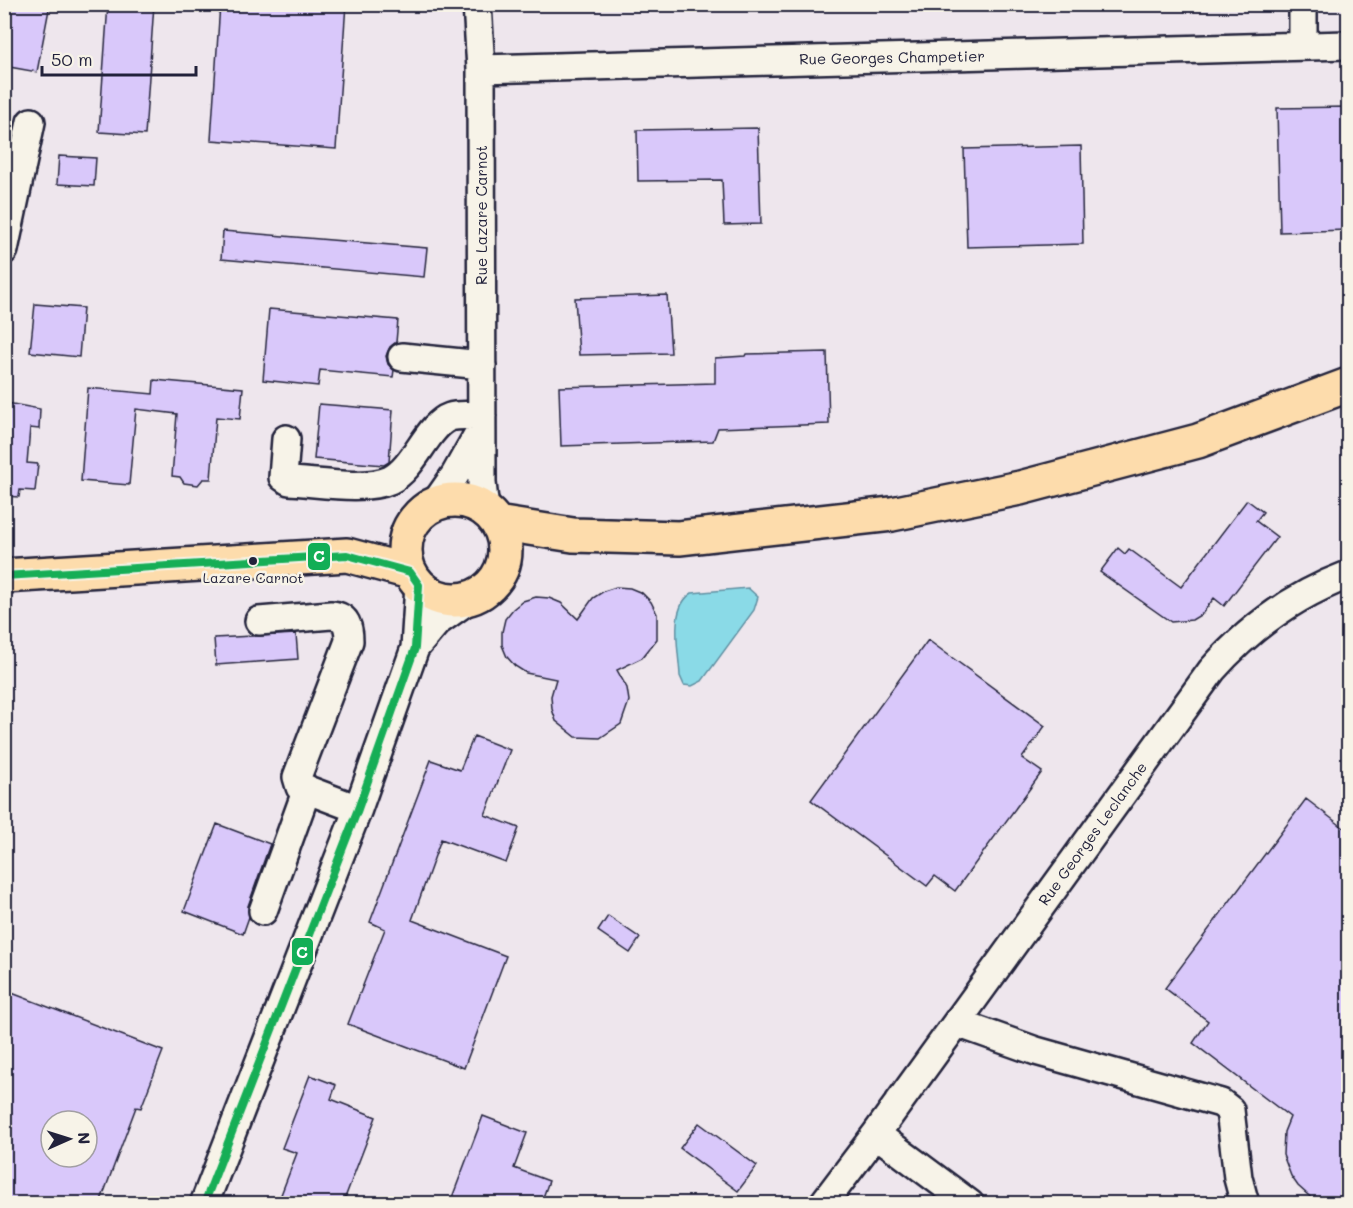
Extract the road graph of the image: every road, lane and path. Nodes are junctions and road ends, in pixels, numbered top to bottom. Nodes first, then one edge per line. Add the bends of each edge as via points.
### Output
1 (477, 4) edge
2 (1303, 4) edge
3 (1303, 45) junction
4 (1348, 45) edge
5 (481, 69) junction
6 (31, 122) dead end
7 (4, 250) edge
8 (402, 357) dead end
9 (482, 365) junction
10 (1348, 385) edge
11 (482, 420) junction
12 (286, 439) dead end
13 (422, 515) junction
14 (491, 517) junction
15 (573, 535) junction
16 (347, 555) junction
17 (504, 561) junction
18 (1348, 575) edge
19 (4, 576) edge
20 (414, 578) junction
21 (471, 598) junction
22 (259, 621) dead end
23 (415, 648) junction
24 (307, 789) junction
25 (358, 809) junction
26 (263, 911) dead end
27 (957, 1023) junction
28 (876, 1134) junction
29 (204, 1203) edge
30 (823, 1203) edge
31 (970, 1203) edge
32 (1245, 1203) edge

1 - 5 street, Rue Lazare Carnot
2 - 3 street
3 - 4 street, Rue Georges Champetier
3 - 5 street, Rue Georges Champetier via 1236,50
5 - 9 street, Rue Lazare Carnot
6 - 7 street
8 - 9 street
9 - 11 street, Rue Lazare Carnot
10 - 15 main road via 1198,441 1020,488 892,514 680,538
11 - 12 street via 450,417 406,468 389,480 367,484 289,482 283,477
11 - 13 street, Rue Lazare Carnot via 455,475
11 - 14 street, Rue Lazare Carnot
13 - 14 main road via 460,500
13 - 16 main road
13 - 20 main road via 405,548
14 - 15 main road
14 - 17 main road via 504,542
15 - 17 main road via 519,551
16 - 19 main road
16 - 20 main road
17 - 21 main road via 486,589
18 - 27 street, Rue Georges Leclanche via 1308,593 1258,624 1218,663
20 - 21 main road via 434,596 452,600
20 - 23 street
21 - 23 street via 437,622
22 - 24 street via 340,616 349,628 349,641 297,777 300,787
23 - 25 street
24 - 25 street
24 - 26 street
25 - 29 street
27 - 28 street, Rue Georges Leclanche
27 - 32 street via 1036,1051 1221,1103 1230,1110
28 - 30 street, Rue Georges Leclanche
28 - 31 street

